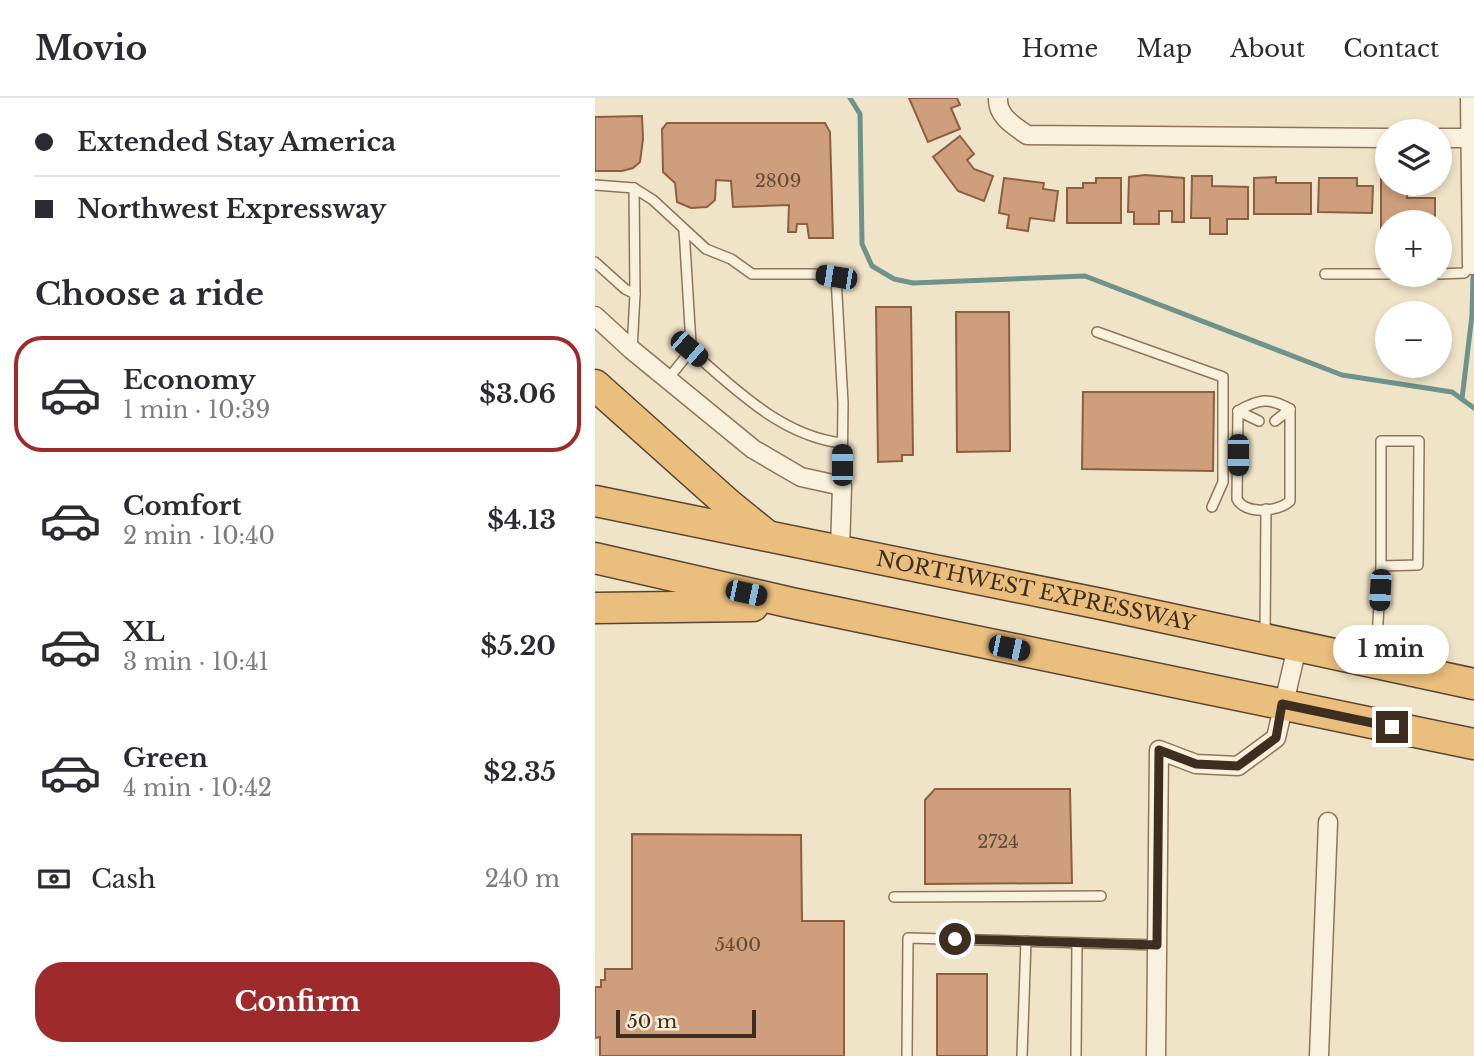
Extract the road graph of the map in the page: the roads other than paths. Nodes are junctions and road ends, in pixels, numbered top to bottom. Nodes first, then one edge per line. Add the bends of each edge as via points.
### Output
1 (997, 98) edge
2 (1470, 98) edge
3 (1375, 138) edge
4 (1452, 138) edge
5 (1470, 138) junction
6 (595, 185) edge
7 (634, 188) junction
8 (684, 229) junction
9 (595, 262) edge
10 (1473, 265) edge
11 (1325, 274) dead end
12 (1375, 274) edge
13 (1452, 274) edge
14 (635, 294) junction
15 (595, 316) edge
16 (1097, 332) dead end
17 (689, 349) junction
18 (632, 350) junction
19 (668, 379) junction
20 (595, 385) edge
21 (1290, 409) junction
22 (1238, 411) junction
23 (1259, 421) dead end
24 (1275, 421) dead end
25 (842, 443) junction
26 (842, 486) junction
27 (595, 500) edge
28 (1212, 508) dead end
29 (1266, 509) junction
30 (768, 537) junction
31 (840, 551) junction
32 (595, 558) edge
33 (1381, 566) junction
34 (792, 603) junction
35 (595, 608) edge
36 (1265, 640) junction
37 (1297, 647) junction
38 (1376, 663) junction
39 (1474, 684) edge
40 (1282, 704) junction
41 (1474, 744) edge
42 (1328, 822) dead end
43 (1101, 896) dead end
44 (894, 897) dead end
45 (1026, 941) junction
46 (1077, 943) junction
47 (1157, 945) junction
48 (907, 1056) edge
49 (1022, 1056) edge
50 (1076, 1056) edge
51 (1156, 1056) edge
52 (1319, 1056) edge

1 - 3 street via 997,107 1009,122 1027,135
2 - 5 street
4 - 5 street
5 - 10 street
6 - 7 lane
7 - 8 lane
7 - 14 lane
8 - 17 lane
8 - 25 lane via 706,249 752,274 836,277
9 - 14 lane
10 - 13 lane via 1464,273
11 - 12 lane
14 - 18 lane
15 - 18 street
16 - 28 lane via 1223,377 1223,482
17 - 19 lane
17 - 25 lane via 772,417 823,441
18 - 19 street
19 - 26 street via 753,449 801,478
20 - 30 highway
21 - 22 lane via 1276,401 1256,401
21 - 24 lane
21 - 29 lane via 1290,501
22 - 23 lane
22 - 29 lane via 1237,499 1248,509
25 - 26 lane
26 - 31 street
27 - 30 highway, NORTHWEST EXPRESSWAY
29 - 36 lane
30 - 31 highway, NORTHWEST EXPRESSWAY
31 - 36 highway, NORTHWEST EXPRESSWAY
32 - 34 highway
33 - 33 lane via 1381,441 1419,441 1418,565
33 - 38 lane
34 - 35 highway
34 - 40 highway
36 - 37 highway, NORTHWEST EXPRESSWAY
37 - 38 highway, NORTHWEST EXPRESSWAY
37 - 40 street
38 - 39 highway, NORTHWEST EXPRESSWAY
40 - 41 highway
40 - 47 street via 1276,738 1238,766 1196,764 1159,750
42 - 52 street
43 - 44 lane
45 - 46 lane
45 - 48 lane via 908,938
45 - 49 lane
46 - 47 lane
46 - 50 lane
47 - 51 street

